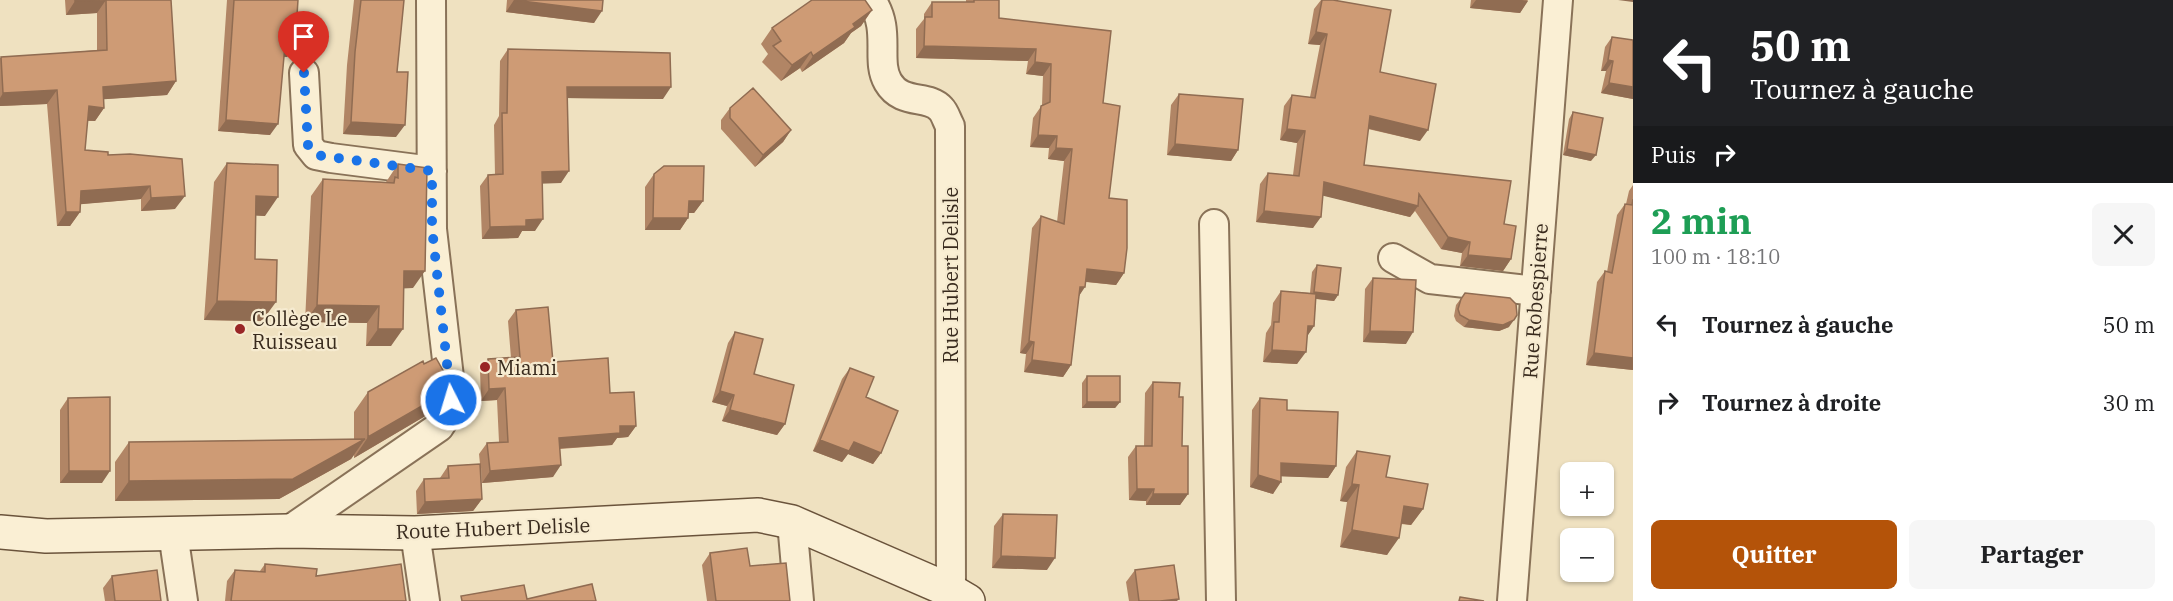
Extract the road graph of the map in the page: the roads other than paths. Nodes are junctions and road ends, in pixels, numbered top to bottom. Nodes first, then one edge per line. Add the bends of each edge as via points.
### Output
1 (431, 0) edge
2 (871, 0) edge
3 (1558, 0) edge
4 (304, 73) dead end
5 (432, 171) junction
6 (1214, 224) dead end
7 (1393, 258) dead end
8 (1536, 291) junction
9 (792, 522) junction
10 (288, 531) junction
11 (0, 532) edge
12 (173, 533) junction
13 (415, 533) junction
14 (959, 596) edge
15 (183, 601) edge
16 (425, 601) edge
17 (799, 601) edge
18 (1221, 601) edge
19 (1512, 601) edge

1 - 5 street
2 - 14 street, Rue Hubert Delisle via 883,32 887,81 909,99 941,109 950,126
3 - 8 street, Rue Robespierre
4 - 5 street via 308,145 316,155
5 - 10 street via 432,228 451,400 448,414 439,427
6 - 18 street
7 - 8 street via 1430,279
8 - 19 street, Rue Robespierre
9 - 13 main road, Route Hubert Delisle via 758,516
9 - 14 main road, Route Hubert Delisle
9 - 17 street
10 - 12 main road, Route Hubert Delisle
10 - 13 main road, Route Hubert Delisle
11 - 12 main road, Route Hubert Delisle via 46,536
12 - 15 street
13 - 16 street

